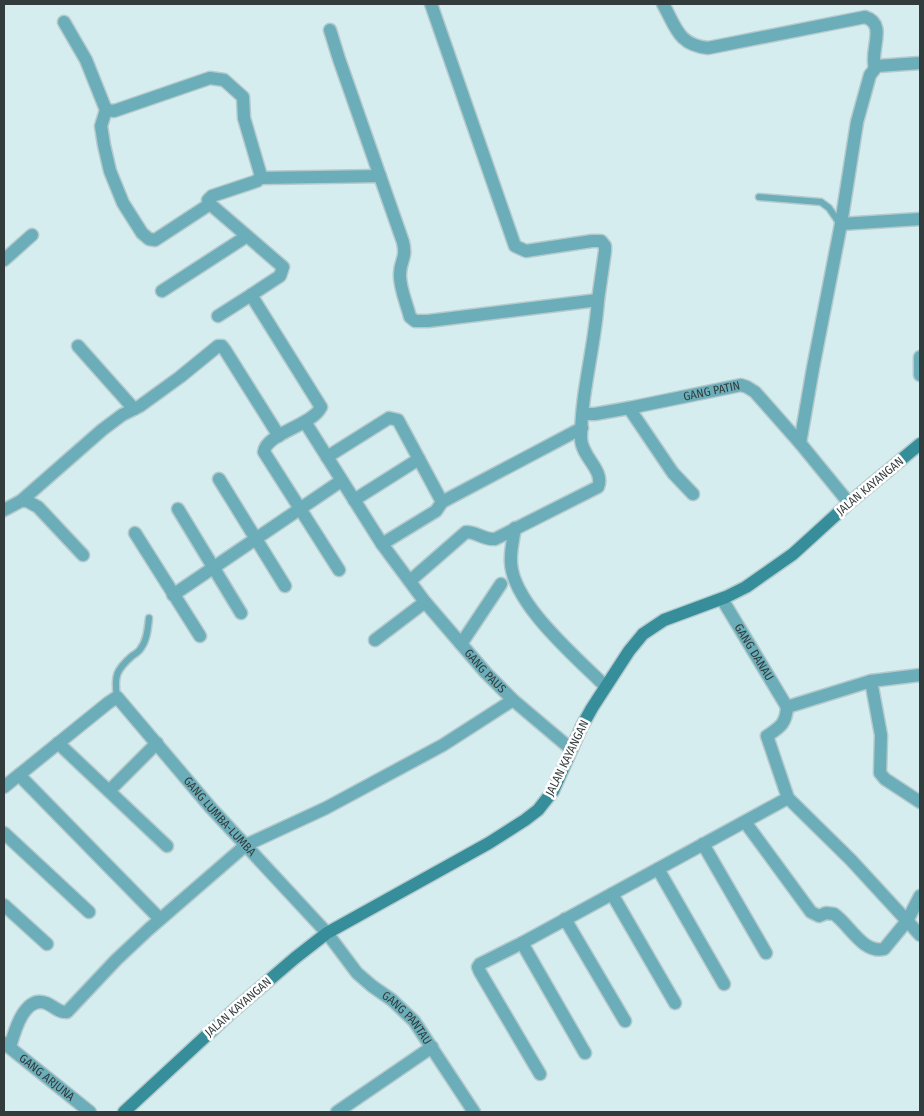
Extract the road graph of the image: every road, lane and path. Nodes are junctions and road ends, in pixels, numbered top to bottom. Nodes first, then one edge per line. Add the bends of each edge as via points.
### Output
1 (431, 4) edge
2 (663, 4) edge
3 (64, 22) dead end
4 (330, 30) dead end
5 (920, 62) edge
6 (875, 68) junction
7 (106, 110) junction
8 (380, 176) junction
9 (259, 178) junction
10 (759, 197) dead end
11 (210, 204) junction
12 (920, 219) edge
13 (840, 224) junction
14 (32, 235) dead end
15 (247, 236) junction
16 (4, 260) edge
17 (162, 291) dead end
18 (251, 295) junction
19 (598, 300) junction
20 (218, 316) dead end
21 (78, 346) dead end
22 (920, 357) edge
23 (920, 375) edge
24 (629, 408) junction
25 (134, 409) junction
26 (583, 414) junction
27 (305, 422) junction
28 (582, 428) junction
29 (279, 436) junction
30 (800, 443) junction
31 (920, 444) edge
32 (327, 457) junction
33 (419, 459) junction
34 (219, 480) dead end
35 (341, 480) junction
36 (693, 494) dead end
37 (354, 500) junction
38 (21, 501) junction
39 (442, 502) junction
40 (849, 503) junction
41 (178, 509) dead end
42 (299, 509) junction
43 (4, 510) edge
44 (515, 528) junction
45 (135, 533) dead end
46 (256, 538) junction
47 (382, 544) junction
48 (83, 555) dead end
49 (214, 568) junction
50 (339, 570) dead end
51 (411, 580) junction
52 (501, 584) dead end
53 (285, 586) dead end
54 (173, 595) junction
55 (722, 598) junction
56 (425, 602) junction
57 (241, 613) dead end
58 (149, 618) dead end
59 (200, 636) dead end
60 (375, 640) dead end
61 (461, 644) junction
62 (920, 675) edge
63 (871, 681) junction
64 (606, 686) junction
65 (117, 697) junction
66 (513, 700) junction
67 (787, 707) junction
68 (58, 743) junction
69 (157, 743) junction
70 (571, 749) junction
71 (19, 775) junction
72 (4, 787) edge
73 (109, 791) junction
74 (919, 797) edge
75 (788, 798) junction
76 (745, 822) junction
77 (4, 833) edge
78 (703, 844) junction
79 (246, 845) junction
80 (167, 846) dead end
81 (658, 869) junction
82 (612, 894) junction
83 (920, 896) edge
84 (4, 905) edge
85 (89, 912) dead end
86 (160, 919) junction
87 (565, 919) junction
88 (907, 921) junction
89 (327, 933) junction
90 (920, 935) edge
91 (522, 943) junction
92 (47, 944) dead end
93 (766, 953) dead end
94 (724, 984) dead end
95 (675, 1003) dead end
96 (626, 1021) dead end
97 (7, 1045) edge
98 (432, 1046) junction
99 (585, 1054) dead end
100 (540, 1074) dead end
101 (90, 1112) edge
102 (124, 1112) edge
103 (337, 1112) edge
104 (474, 1112) edge

1 - 19 street via 515,246 526,251 601,241 606,251
2 - 6 street via 684,41 708,48 869,18 877,25 872,60
3 - 7 street via 86,60
4 - 8 street
5 - 6 street
6 - 13 street via 870,75 857,122
7 - 9 street via 114,111 210,78 224,80 243,98 244,118 261,174
7 - 11 street via 101,126 110,171 123,203 142,233 155,240
8 - 9 street
8 - 19 street via 406,252 400,278 413,320 428,321
9 - 11 street via 212,196 208,200
10 - 13 lane via 821,202
11 - 15 street
12 - 13 street
13 - 30 street
14 - 16 street
15 - 17 street
15 - 18 street via 283,268 280,276
18 - 20 street
18 - 27 street via 321,405 319,411
19 - 26 street
21 - 25 street
22 - 23 street
24 - 26 street, GANG PATIN
24 - 30 street, GANG PATIN via 741,385 754,392
24 - 36 street via 673,473
25 - 29 street via 220,346
25 - 38 street via 102,430
26 - 28 street
27 - 29 street
27 - 32 street, GANG PAUS
28 - 39 street
28 - 44 street via 583,449 598,472 598,487
29 - 42 street via 266,446 264,452
30 - 40 street, GANG PATIN
31 - 40 street, JALAN KAYANGAN
32 - 33 street via 392,417 398,420
32 - 35 street, GANG PAUS
33 - 37 street
33 - 39 street
34 - 46 street
35 - 37 street, GANG PAUS
35 - 42 street
37 - 47 street, GANG PAUS
38 - 43 street
38 - 48 street via 38,507
39 - 47 street via 436,511
40 - 55 street, JALAN KAYANGAN via 793,554 746,587
41 - 49 street
42 - 46 street
42 - 50 street
44 - 51 street via 489,540 466,532
44 - 64 street via 511,563 517,584 537,616
45 - 54 street
46 - 49 street
46 - 53 street
47 - 51 street, GANG PAUS
49 - 54 street
49 - 57 street
51 - 56 street, GANG PAUS
52 - 61 street
54 - 59 street
55 - 64 street, JALAN KAYANGAN via 678,614 650,629 632,647
55 - 67 street, GANG DANAU
56 - 60 street
56 - 61 street, GANG PAUS
58 - 65 lane via 140,651 123,665 116,676
61 - 66 street, GANG PAUS
62 - 63 street
63 - 67 street
63 - 74 street via 880,735 880,773
64 - 70 street, JALAN KAYANGAN
65 - 68 street
65 - 69 street, GANG LUMBA-LUMBA
66 - 70 street, GANG PAUS
66 - 79 street via 443,745 326,808
67 - 75 street via 786,720 767,736
68 - 71 street
68 - 73 street
69 - 73 street
69 - 79 street, GANG LUMBA-LUMBA
70 - 89 street, JALAN KAYANGAN via 550,796 525,820
71 - 72 street
71 - 86 street
73 - 80 street
75 - 76 street
75 - 88 street
76 - 78 street
76 - 88 street via 811,912 819,916 834,914 869,947 880,950
77 - 85 street
78 - 81 street
78 - 93 street
79 - 86 street
79 - 89 street, GANG LUMBA-LUMBA
81 - 82 street
81 - 94 street
82 - 87 street
82 - 95 street
83 - 88 street
84 - 92 street
86 - 97 street via 68,1012 41,1002 29,1006
87 - 91 street
87 - 96 street
88 - 90 street
89 - 98 street, GANG PANTAU via 357,973 404,1010
89 - 102 street, JALAN KAYANGAN via 233,1011
91 - 99 street
91 - 100 street via 480,963 478,967
97 - 101 street, GANG ARJUNA
98 - 103 street
98 - 104 street, GANG PANTAU

